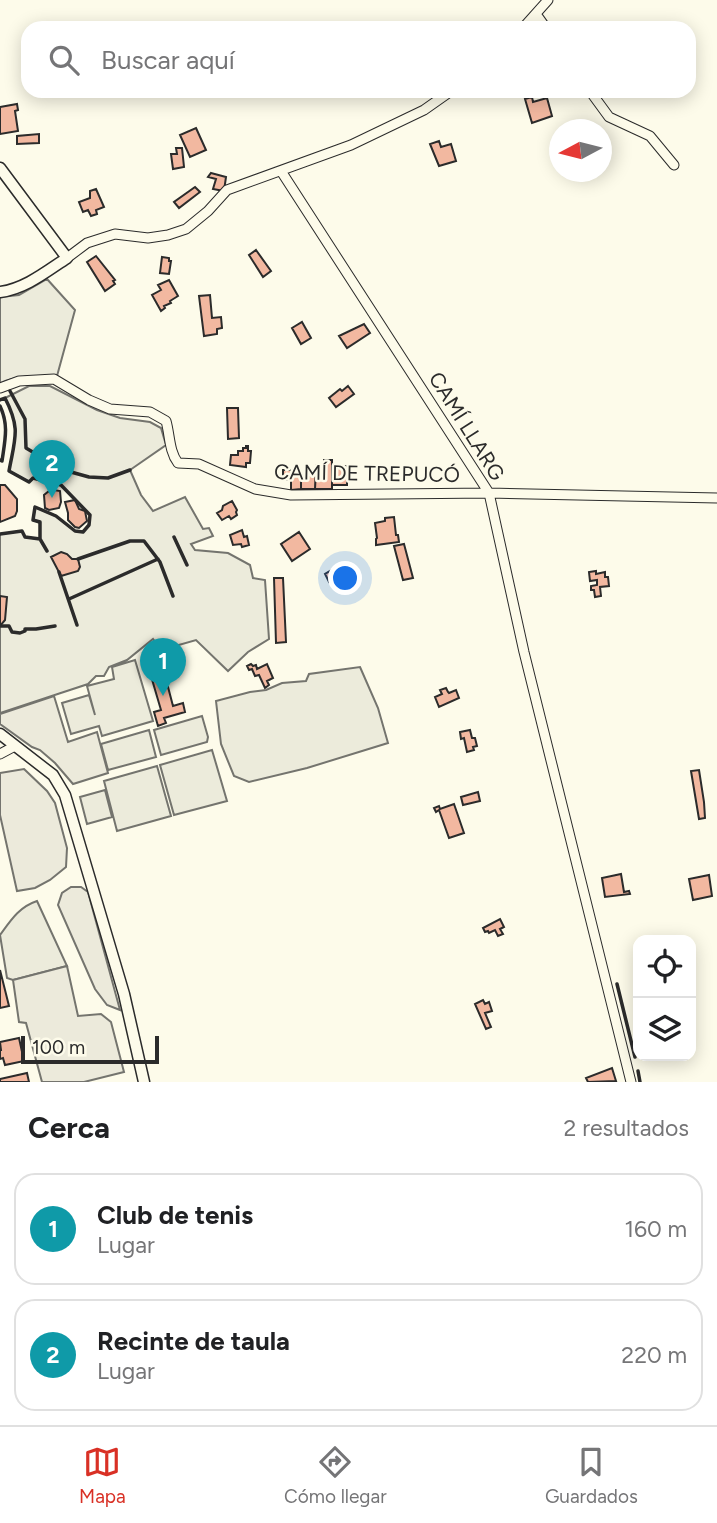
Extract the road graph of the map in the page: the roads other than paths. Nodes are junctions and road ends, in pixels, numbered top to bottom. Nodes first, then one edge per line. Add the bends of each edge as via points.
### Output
1 (548, 0) edge
2 (536, 13) junction
3 (529, 21) edge
4 (541, 21) edge
5 (441, 98) edge
6 (595, 98) edge
7 (674, 165) dead end
8 (0, 168) edge
9 (281, 171) junction
10 (67, 258) junction
11 (0, 292) edge
12 (0, 388) edge
13 (489, 493) junction
14 (717, 498) edge
15 (0, 734) edge
16 (15, 746) junction
17 (0, 754) edge
18 (144, 1082) edge
19 (631, 1082) edge

1 - 2 street
2 - 3 street
2 - 4 street
5 - 9 street via 351,145
6 - 7 street via 609,117 650,136
8 - 10 street
9 - 10 street via 228,190 186,229 148,238 115,234 87,243
9 - 13 street, CAMÍ LLARG
10 - 11 street via 34,279
12 - 13 street, CAMÍ DE TREPUCÓ via 19,381 54,379 110,409 150,412 166,421 178,463 199,464 255,489 291,495
13 - 14 street
13 - 19 street, CAMÍ LLARG
15 - 16 street
16 - 17 street
16 - 18 street via 53,775 65,795 124,994

